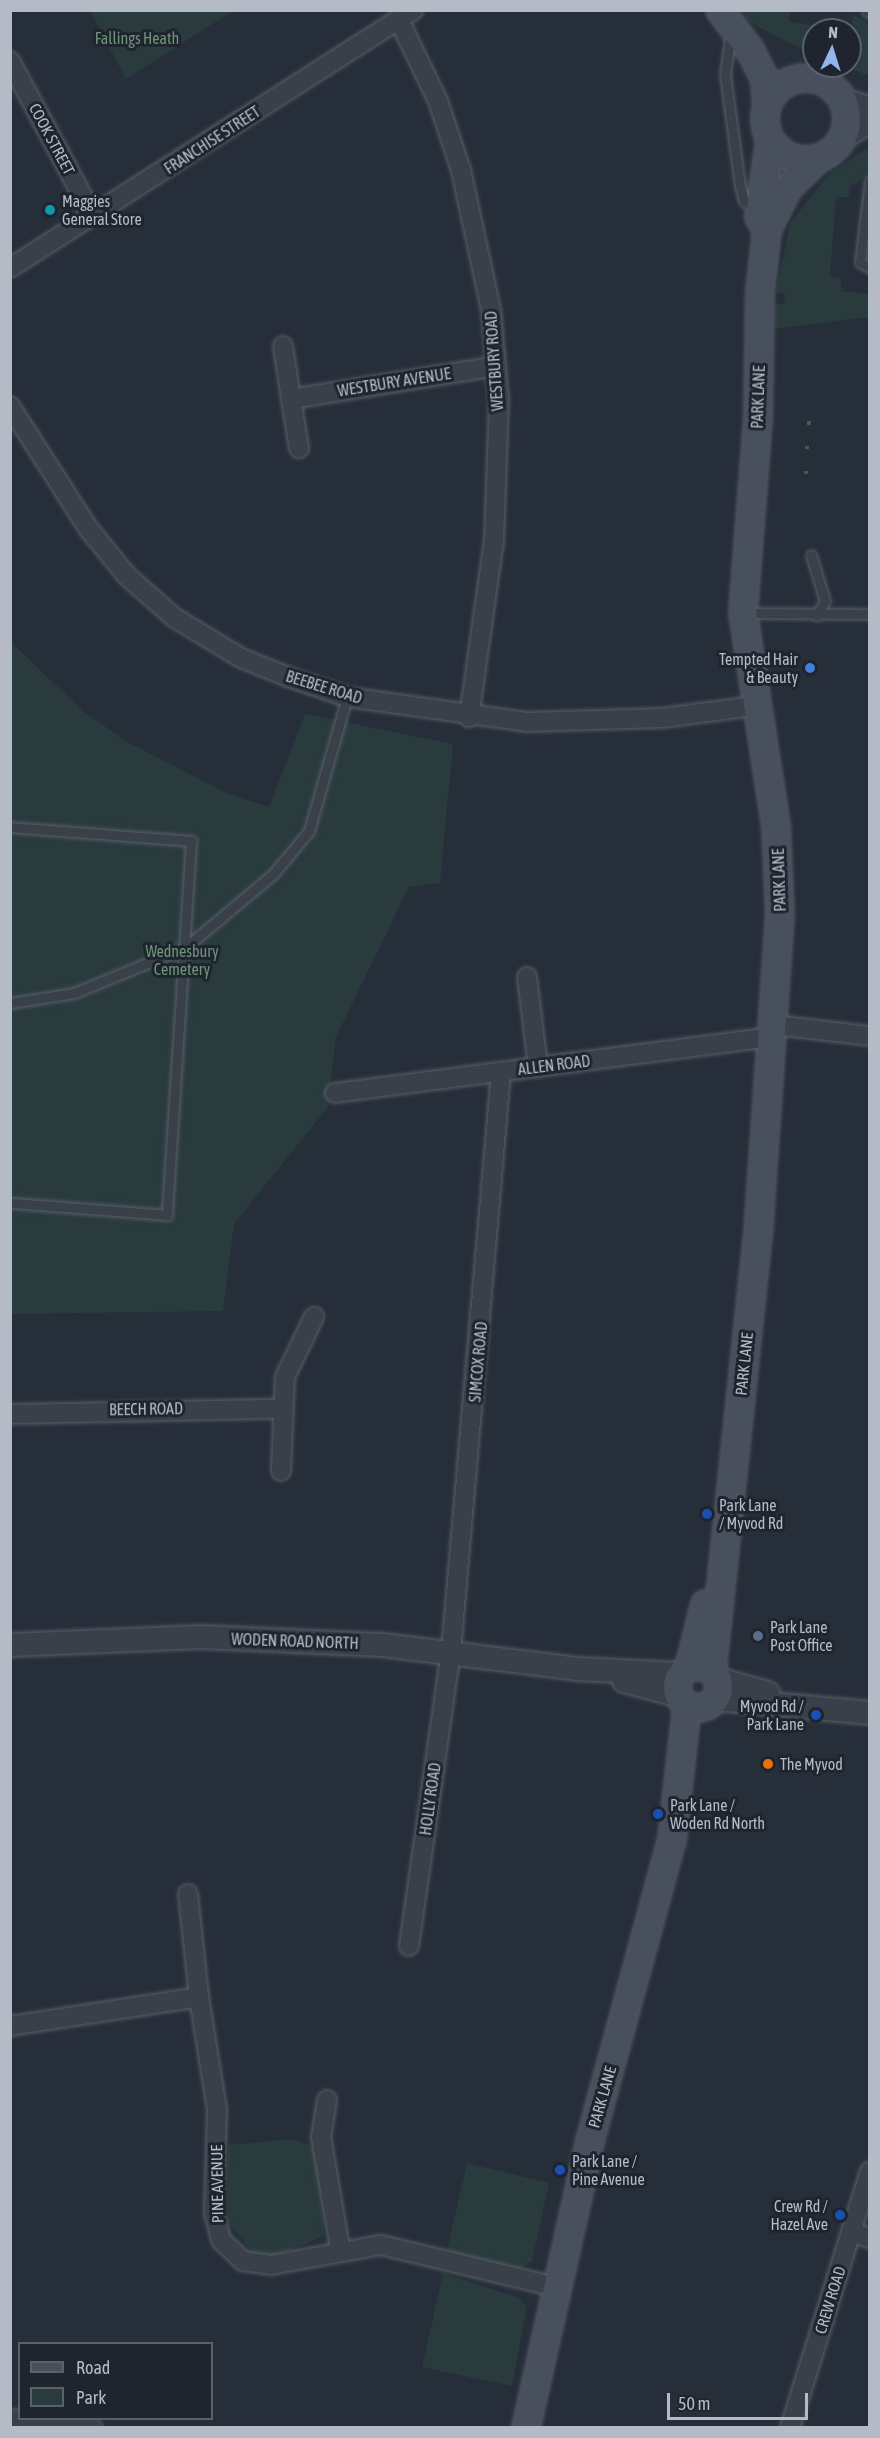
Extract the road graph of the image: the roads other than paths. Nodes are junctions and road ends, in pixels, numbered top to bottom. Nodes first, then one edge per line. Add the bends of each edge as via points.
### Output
1 (866, 10) edge
2 (870, 13) edge
3 (406, 15) edge
4 (726, 18) edge
5 (750, 50) junction
6 (10, 62) edge
7 (800, 78) junction
8 (842, 100) junction
9 (767, 105) junction
10 (870, 108) edge
11 (870, 121) edge
12 (842, 138) junction
13 (770, 141) junction
14 (819, 158) junction
15 (870, 182) edge
16 (93, 216) junction
17 (764, 220) junction
18 (866, 224) edge
19 (10, 268) edge
20 (870, 268) edge
21 (283, 346) dead end
22 (496, 366) junction
23 (291, 399) junction
24 (10, 406) edge
25 (299, 448) dead end
26 (811, 555) dead end
27 (742, 613) junction
28 (870, 614) edge
29 (816, 616) junction
30 (347, 698) junction
31 (755, 706) junction
32 (470, 717) junction
33 (10, 827) edge
34 (183, 948) junction
35 (527, 977) dead end
36 (10, 1003) edge
37 (774, 1031) junction
38 (870, 1036) edge
39 (538, 1067) junction
40 (501, 1072) junction
41 (335, 1093) dead end
42 (10, 1203) edge
43 (314, 1317) dead end
44 (282, 1409) junction
45 (10, 1414) edge
46 (281, 1471) dead end
47 (10, 1645) edge
48 (451, 1652) junction
49 (699, 1687) junction
50 (870, 1713) edge
51 (188, 1894) dead end
52 (409, 1946) dead end
53 (199, 1997) junction
54 (10, 2026) edge
55 (327, 2100) dead end
56 (870, 2171) edge
57 (851, 2232) junction
58 (870, 2238) edge
59 (340, 2248) junction
60 (556, 2287) junction
61 (20, 2420) edge
62 (93, 2427) edge
63 (526, 2427) edge
64 (790, 2427) edge

1 - 2 lane
3 - 16 street, FRANCHISE STREET
3 - 22 street, WESTBURY ROAD via 461,170 480,249
4 - 5 main road
4 - 17 lane via 725,74 740,186 744,201
5 - 7 main road via 772,69
5 - 9 main road via 765,79
6 - 16 street, COOK STREET
7 - 8 main road via 824,82
7 - 9 main road via 781,86
8 - 10 street
8 - 12 main road
9 - 13 main road
11 - 12 street
12 - 14 main road
13 - 14 main road via 792,158
13 - 17 main road, PARK LANE
14 - 17 main road, PARK LANE via 788,188
15 - 18 lane
16 - 19 street, FRANCHISE STREET
17 - 27 main road, PARK LANE
18 - 20 lane via 860,262
21 - 23 street
22 - 23 street, WESTBURY AVENUE
22 - 32 street, WESTBURY ROAD via 495,540
23 - 25 street
24 - 30 street, BEEBEE ROAD via 88,528 127,576 175,618 241,658
26 - 29 lane via 825,601
27 - 29 lane
27 - 31 main road, PARK LANE
28 - 29 lane
30 - 32 street, BEEBEE ROAD
30 - 34 lane via 309,831 273,874
31 - 32 street, BEEBEE ROAD via 593,723
31 - 37 main road, PARK LANE via 780,876
33 - 34 lane via 191,841
34 - 36 lane via 74,993
34 - 42 lane via 167,1215
35 - 39 street
37 - 38 street, ALLEN ROAD
37 - 39 street, ALLEN ROAD
37 - 49 main road, PARK LANE via 758,1236 724,1531
39 - 40 street, ALLEN ROAD
40 - 41 street, ALLEN ROAD
40 - 48 street, SIMCOX ROAD
43 - 44 street via 285,1377
44 - 45 street, BEECH ROAD
44 - 46 street
47 - 48 street, WODEN ROAD NORTH via 202,1637
48 - 49 street, WODEN ROAD NORTH
48 - 52 street, HOLLY ROAD
49 - 50 street, WODEN ROAD NORTH
49 - 60 main road, PARK LANE via 678,1804
51 - 53 street, PINE AVENUE
53 - 54 street
53 - 59 street, PINE AVENUE via 217,2110 214,2213 221,2240 231,2254 255,2265
55 - 59 street via 321,2137
56 - 57 street, CREW ROAD
57 - 58 street
57 - 64 street, CREW ROAD
59 - 60 street, PINE AVENUE via 381,2245
60 - 63 main road, PARK LANE
61 - 62 street

